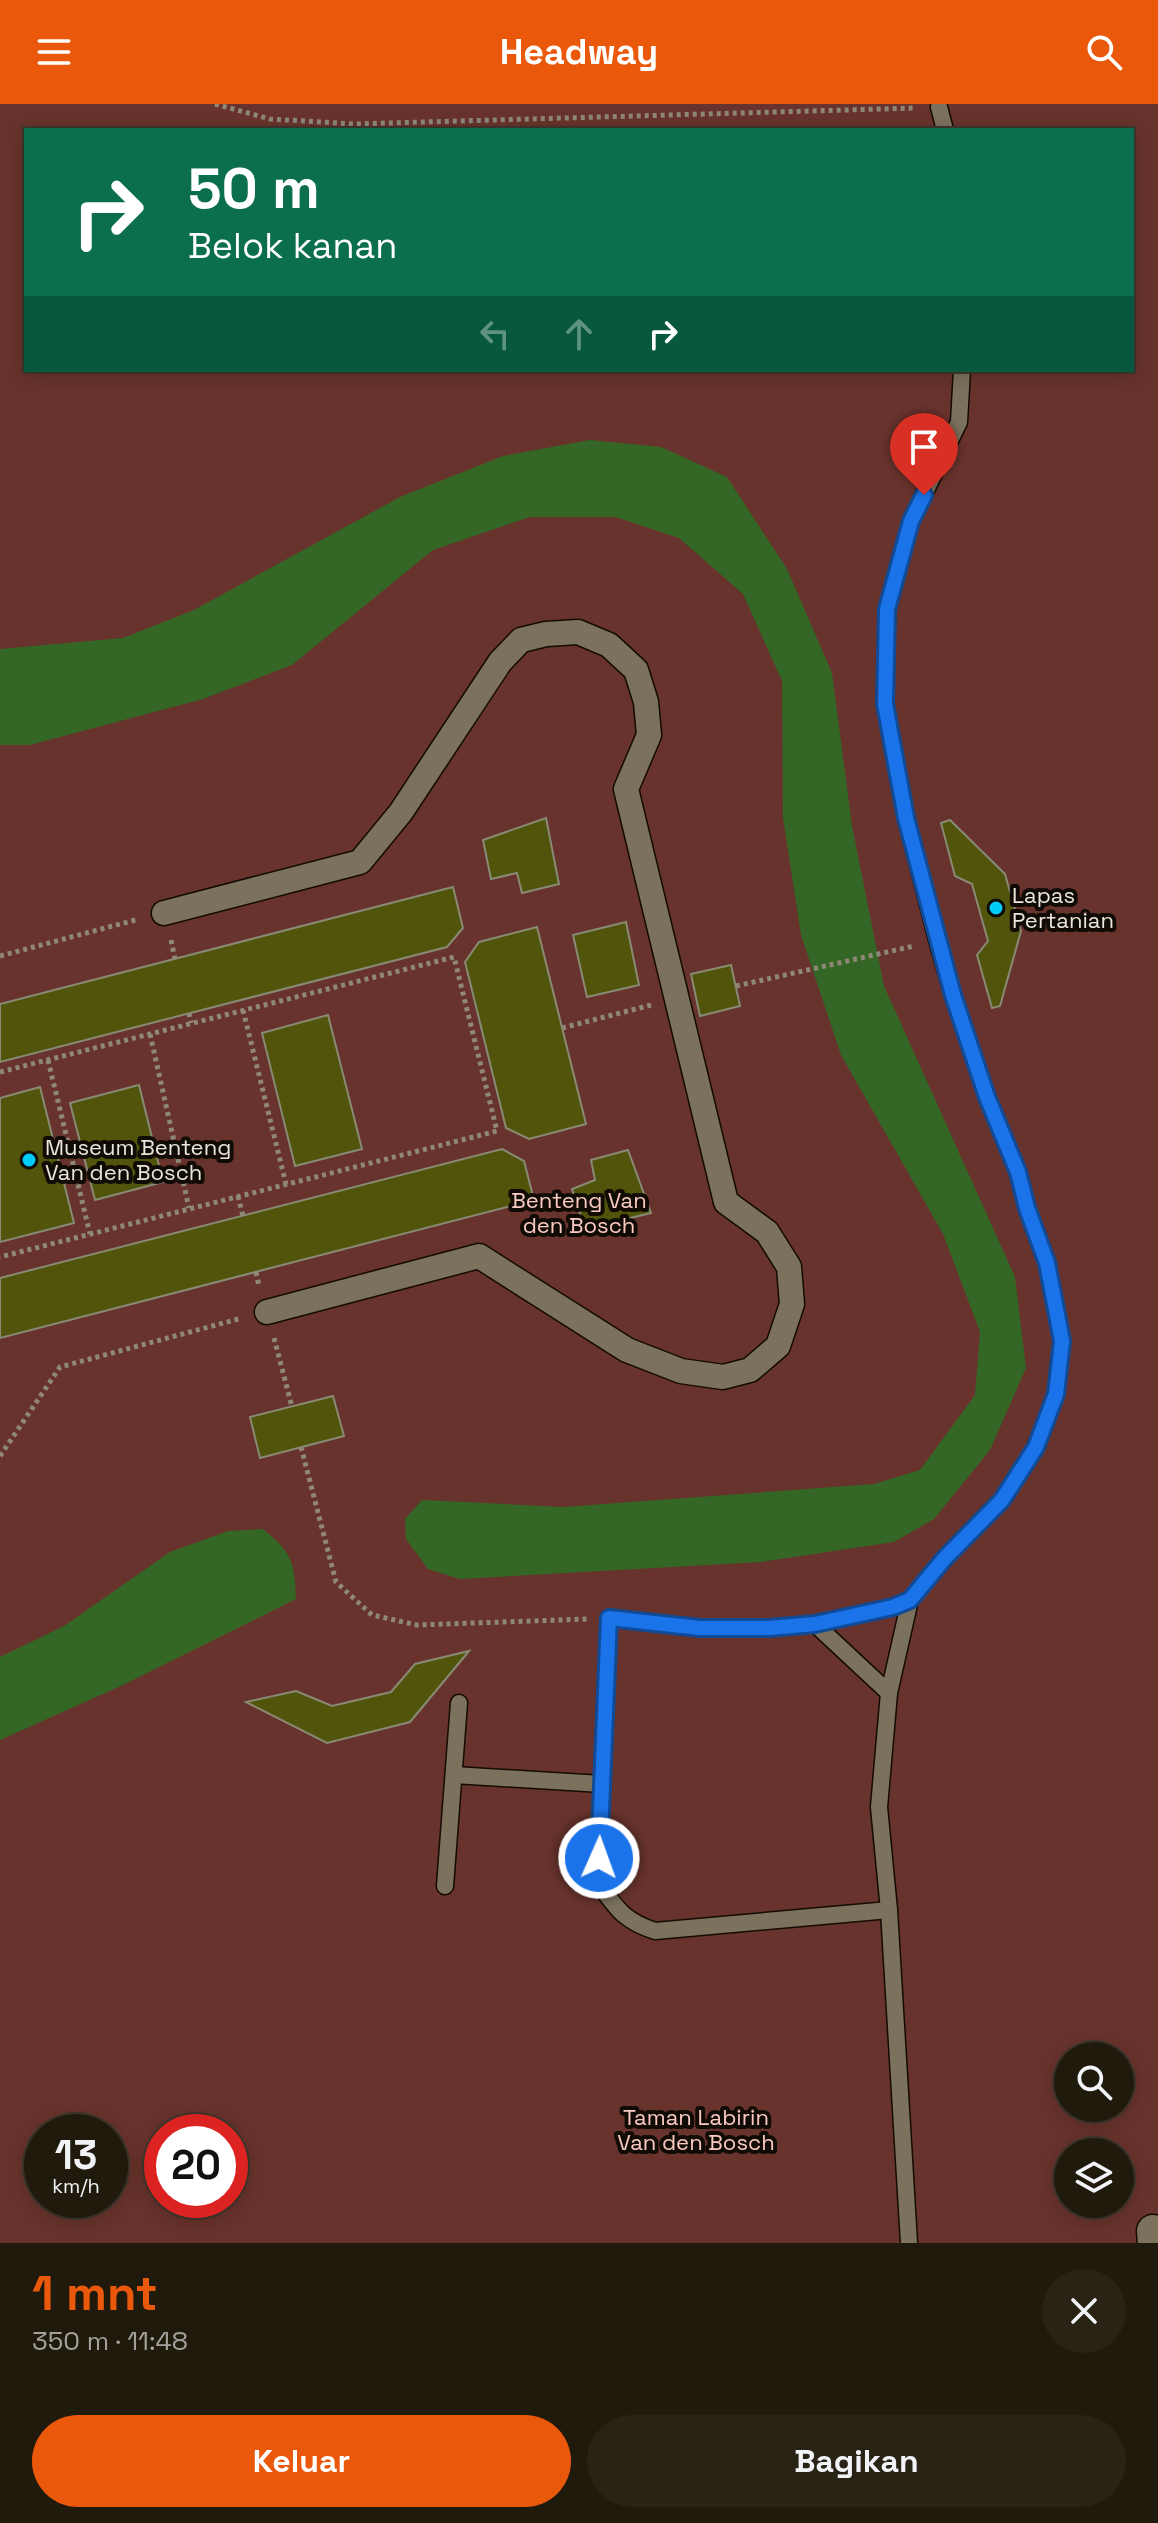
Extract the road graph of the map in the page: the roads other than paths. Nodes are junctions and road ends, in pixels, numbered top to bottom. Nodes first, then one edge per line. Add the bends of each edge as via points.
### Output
1 (939, 107) road end
2 (944, 128) edge
3 (962, 372) edge
4 (164, 913) road end
5 (267, 1312) road end
6 (910, 1600) junction
7 (815, 1624) junction
8 (889, 1693) junction
9 (459, 1703) dead end
10 (454, 1775) junction
11 (602, 1784) junction
12 (445, 1886) dead end
13 (889, 1910) junction
14 (909, 2243) edge

1 - 2 lane
3 - 6 lane via 959,422 911,521 887,609 885,704 906,818 941,954 1047,1263 1062,1341 1056,1394 1036,1447 1002,1500
4 - 5 street via 360,862 401,812 500,662 521,640 578,632 609,645 636,670 649,735 626,789 726,1202 767,1232 789,1267 792,1304 778,1346 750,1370 723,1377 681,1371 627,1350 479,1256
6 - 7 lane
6 - 8 lane
7 - 8 lane
7 - 11 lane via 700,1628 609,1618
8 - 13 lane via 879,1807
9 - 10 lane
10 - 11 lane
10 - 12 lane
11 - 13 lane via 598,1883 634,1924 655,1931
13 - 14 lane

